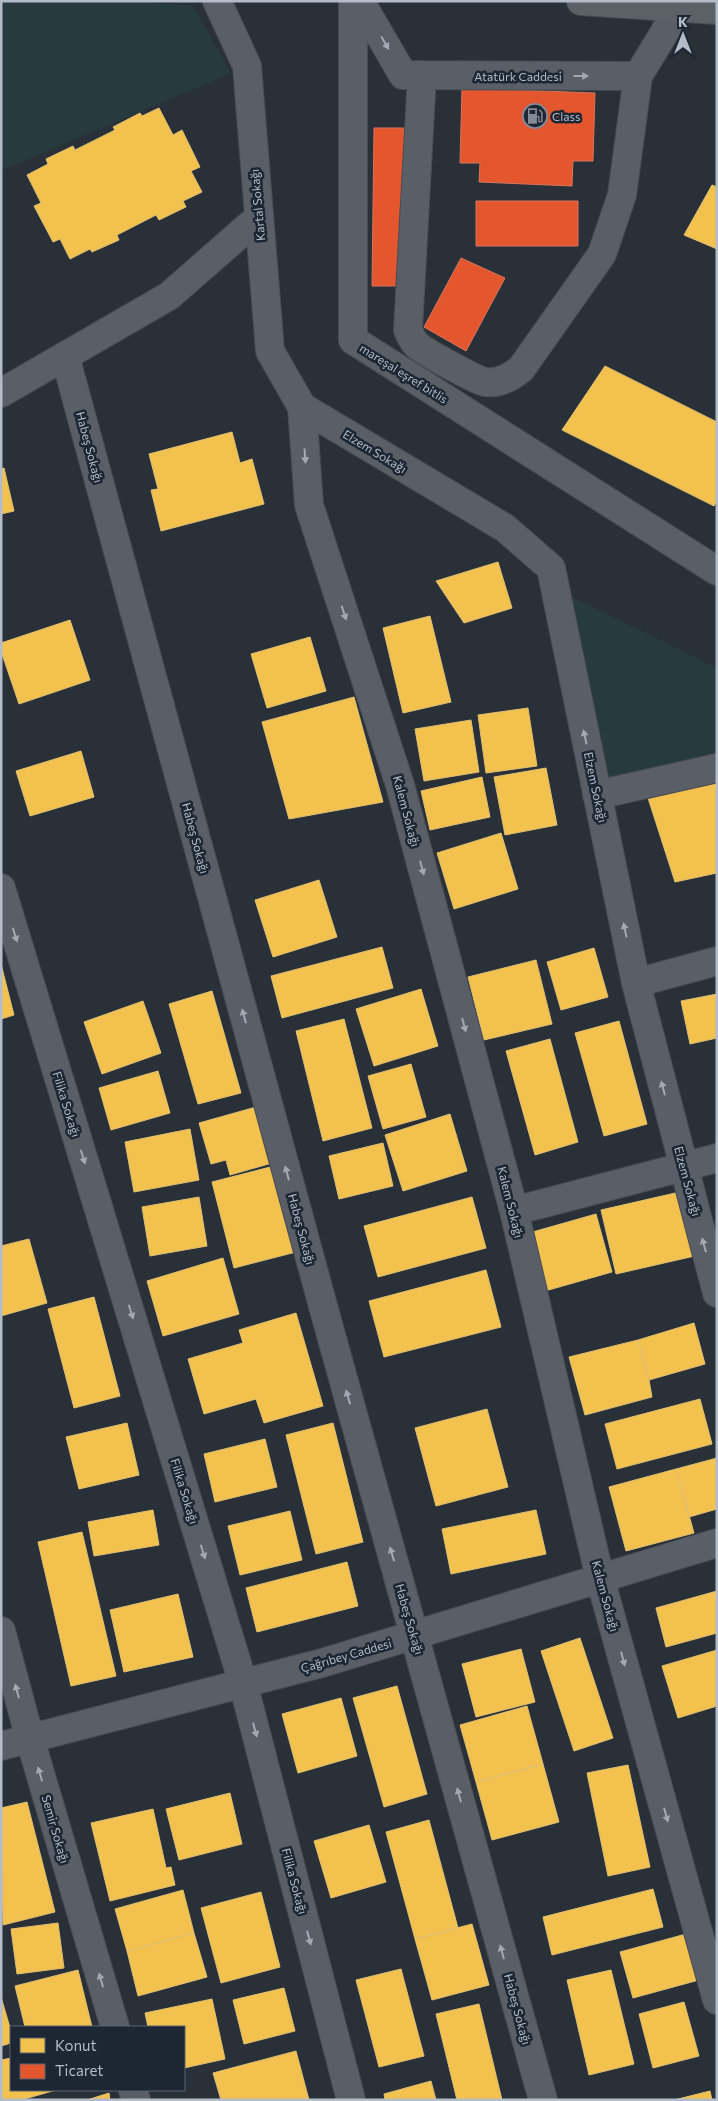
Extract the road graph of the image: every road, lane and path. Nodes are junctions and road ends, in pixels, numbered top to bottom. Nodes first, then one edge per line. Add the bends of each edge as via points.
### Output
1 (217, 1) edge
2 (353, 1) edge
3 (360, 1) edge
4 (581, 1) edge
5 (680, 7) junction
6 (717, 10) edge
7 (422, 75) junction
8 (638, 76) junction
9 (258, 218) junction
10 (65, 356) junction
11 (1, 393) edge
12 (302, 407) junction
13 (717, 570) edge
14 (717, 768) edge
15 (597, 795) junction
16 (1, 888) edge
17 (717, 961) edge
18 (636, 983) junction
19 (717, 1158) edge
20 (684, 1167) junction
21 (514, 1211) junction
22 (717, 1293) edge
23 (717, 1543) edge
24 (600, 1578) junction
25 (1, 1631) edge
26 (415, 1634) junction
27 (243, 1683) junction
28 (30, 1738) junction
29 (1, 1746) edge
30 (717, 2000) edge
31 (115, 2026) edge
32 (351, 2100) edge
33 (543, 2100) edge

1 - 9 street, Kartal Sokağı via 247,66
2 - 13 street, mareşal eşref bitlis via 353,340
3 -> 7 street, Atatürk Caddesi via 403,75
4 - 5 main road
5 - 6 main road
5 - 8 street
7 -> 8 street, Atatürk Caddesi
7 - 8 street via 408,330 423,350 484,382 499,381 521,369 602,254 622,194
9 - 10 street via 169,296
9 - 12 street, Kartal Sokağı via 270,351
10 - 11 street
26 -> 10 street, Habeş Sokağı via 317,1287
15 -> 12 street, Elzem Sokağı via 551,568 505,528
12 -> 21 street, Kalem Sokağı via 309,505 400,785
14 - 15 street
18 -> 15 street, Elzem Sokağı
16 -> 27 street, Filika Sokağı
17 - 18 street
20 -> 18 street, Elzem Sokağı
19 - 20 street
20 - 21 street
22 -> 20 street, Elzem Sokağı
21 - 24 street, Kalem Sokağı
23 - 24 street, Çağrıbey Caddesi
24 - 26 street, Çağrıbey Caddesi
24 -> 30 street, Kalem Sokağı
28 -> 25 street, Semir Sokağı
26 - 27 street, Çağrıbey Caddesi
33 -> 26 street, Habeş Sokağı
27 - 28 street, Çağrıbey Caddesi
27 -> 32 street, Filika Sokağı
28 - 29 street, Çağrıbey Caddesi
31 -> 28 street, Semir Sokağı

